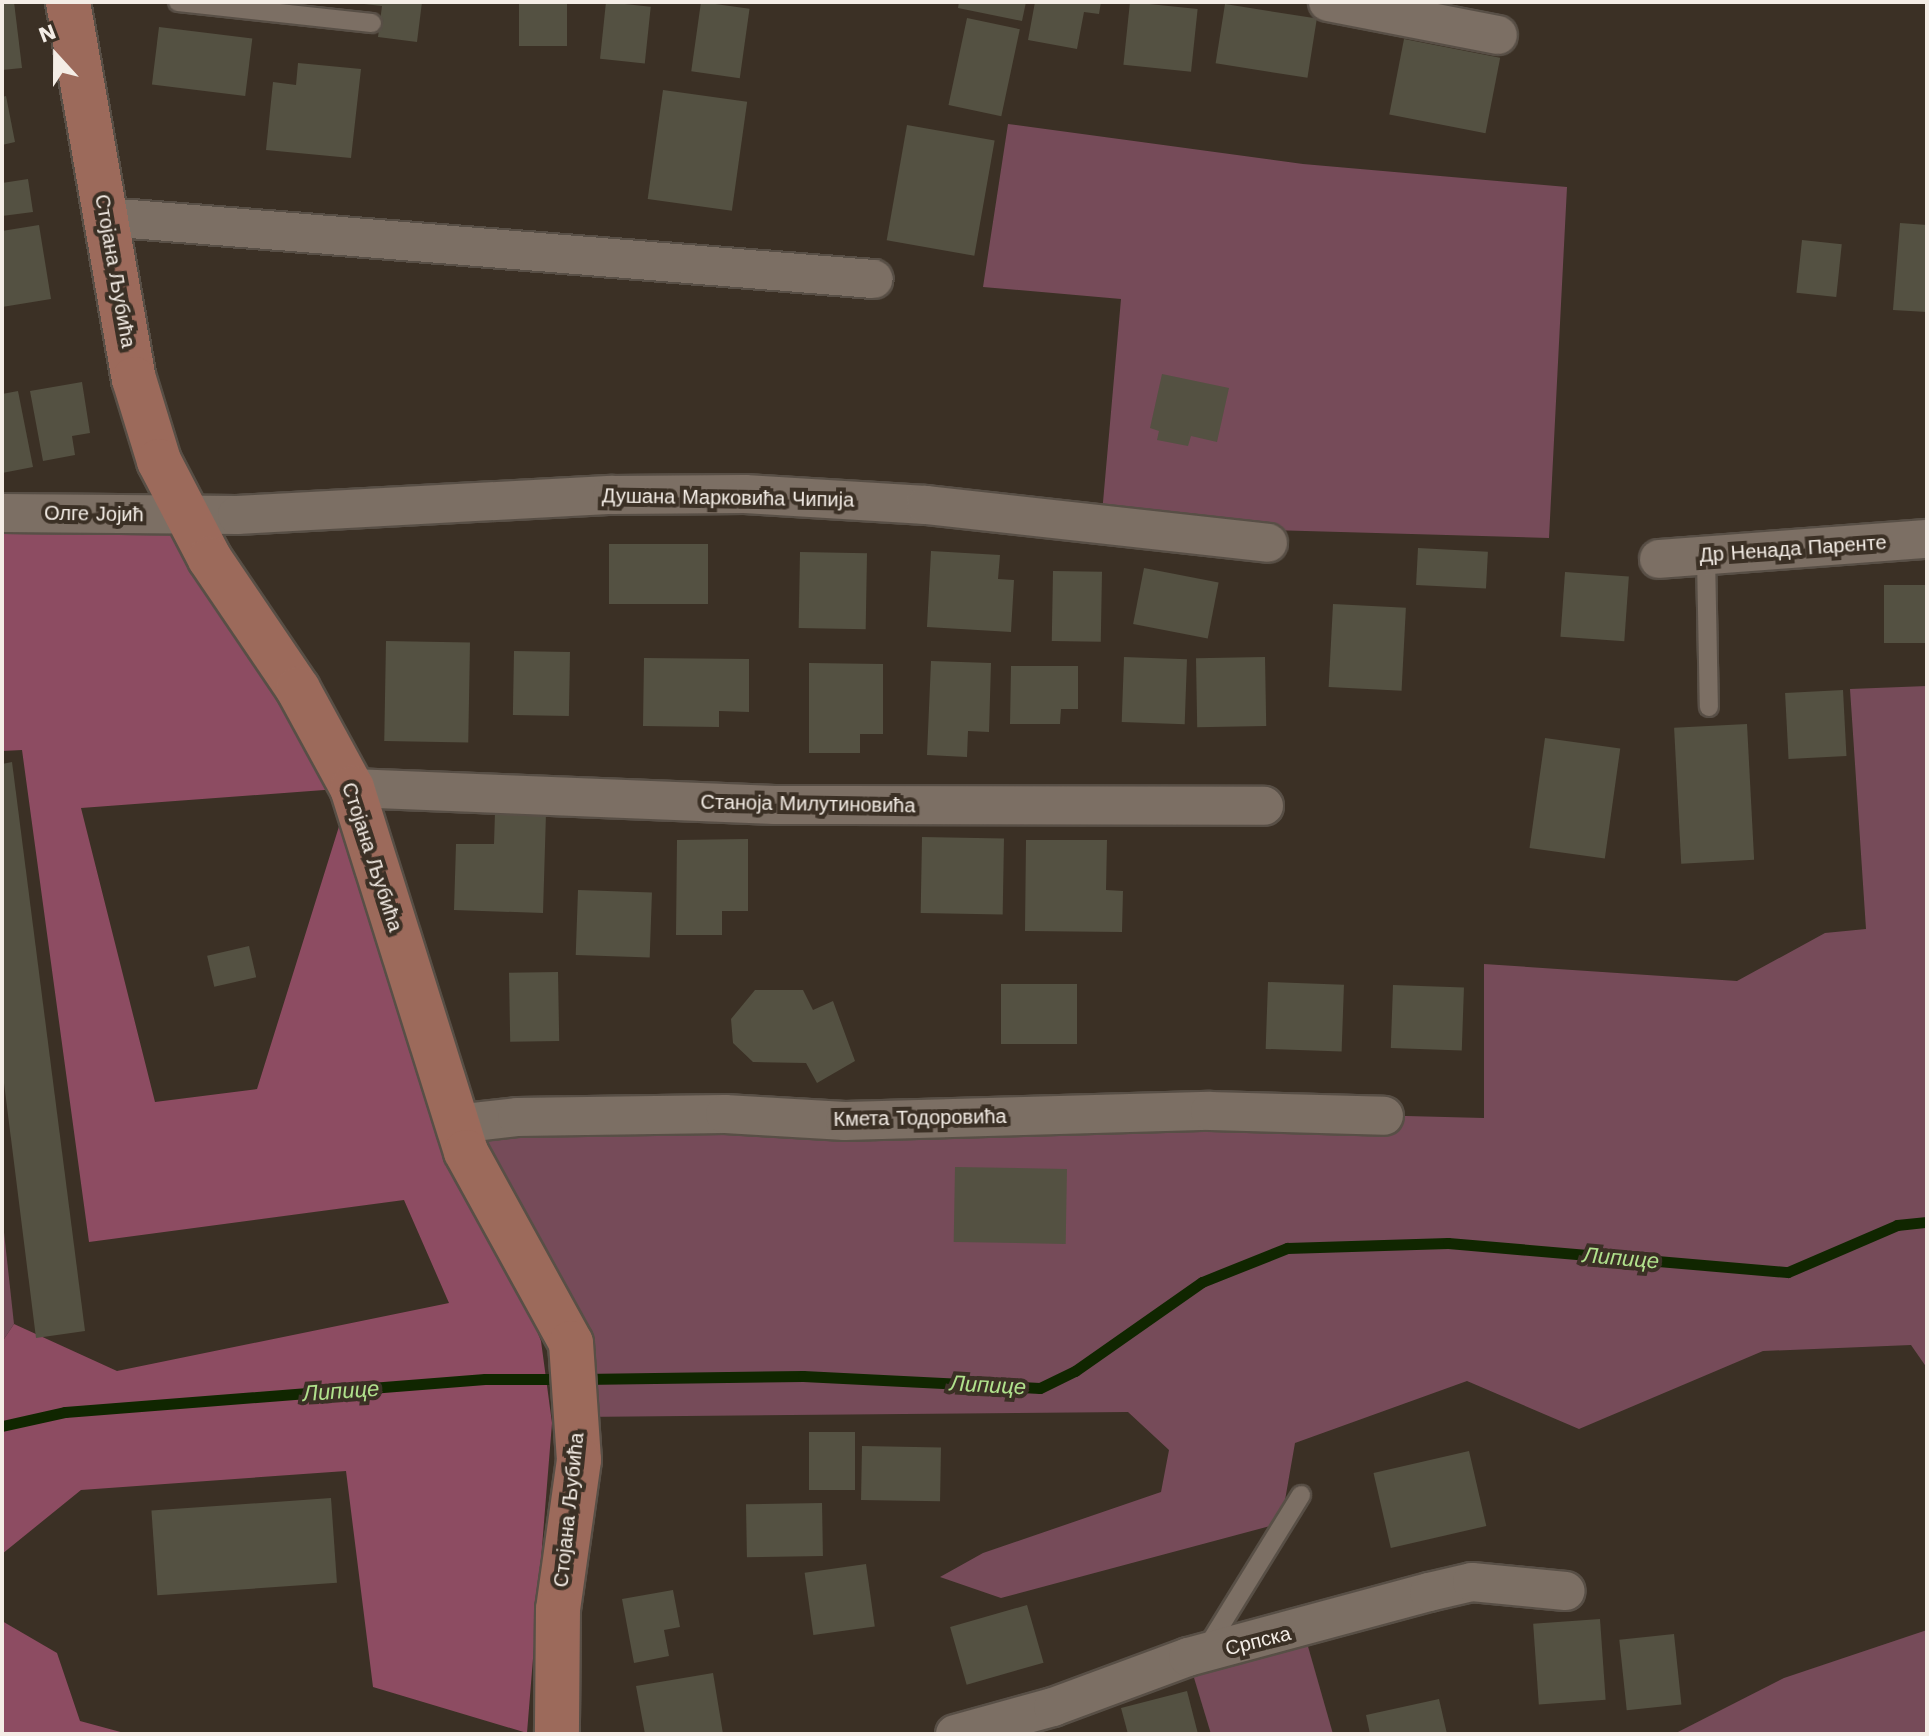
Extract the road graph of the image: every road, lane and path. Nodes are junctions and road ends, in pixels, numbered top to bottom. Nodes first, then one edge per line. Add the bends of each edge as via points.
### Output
1 (68, 2) edge
2 (178, 2) edge
3 (1328, 2) edge
4 (372, 23) dead end
5 (1498, 35) dead end
6 (106, 217) junction
7 (873, 279) dead end
8 (2, 513) edge
9 (187, 515) junction
10 (1927, 539) edge
11 (1268, 543) dead end
12 (1706, 557) junction
13 (1659, 559) dead end
14 (1709, 707) dead end
15 (352, 788) junction
16 (1264, 806) dead end
17 (1384, 1116) dead end
18 (456, 1124) junction
19 (1301, 1495) dead end
20 (1566, 1591) dead end
21 (1203, 1655) junction
22 (557, 1734) edge
23 (955, 1734) edge

1 - 6 street, Стојана Љубића
2 - 4 lane
3 - 5 street
6 - 7 street
6 - 9 street, Стојана Љубића via 144,422
8 - 9 street, Олге Јојић
9 - 11 street, Душана Марковића Чипија via 612,495 745,494 926,505
9 - 15 street, Стојана Љубића via 246,617 318,721
10 - 12 street, Др Ненада Паренте
12 - 13 street, Др Ненада Паренте
12 - 14 lane
15 - 16 street, Станоја Милутиновића via 775,805
15 - 18 street, Стојана Љубића
17 - 18 street, Кмета Тодоровића via 1210,1111 845,1121 725,1114 517,1117
18 - 22 street, Стојана Љубића via 481,1185 568,1335 576,1379 579,1460 558,1609
19 - 21 lane
20 - 21 street, Српска via 1472,1582
21 - 23 street, Српска

